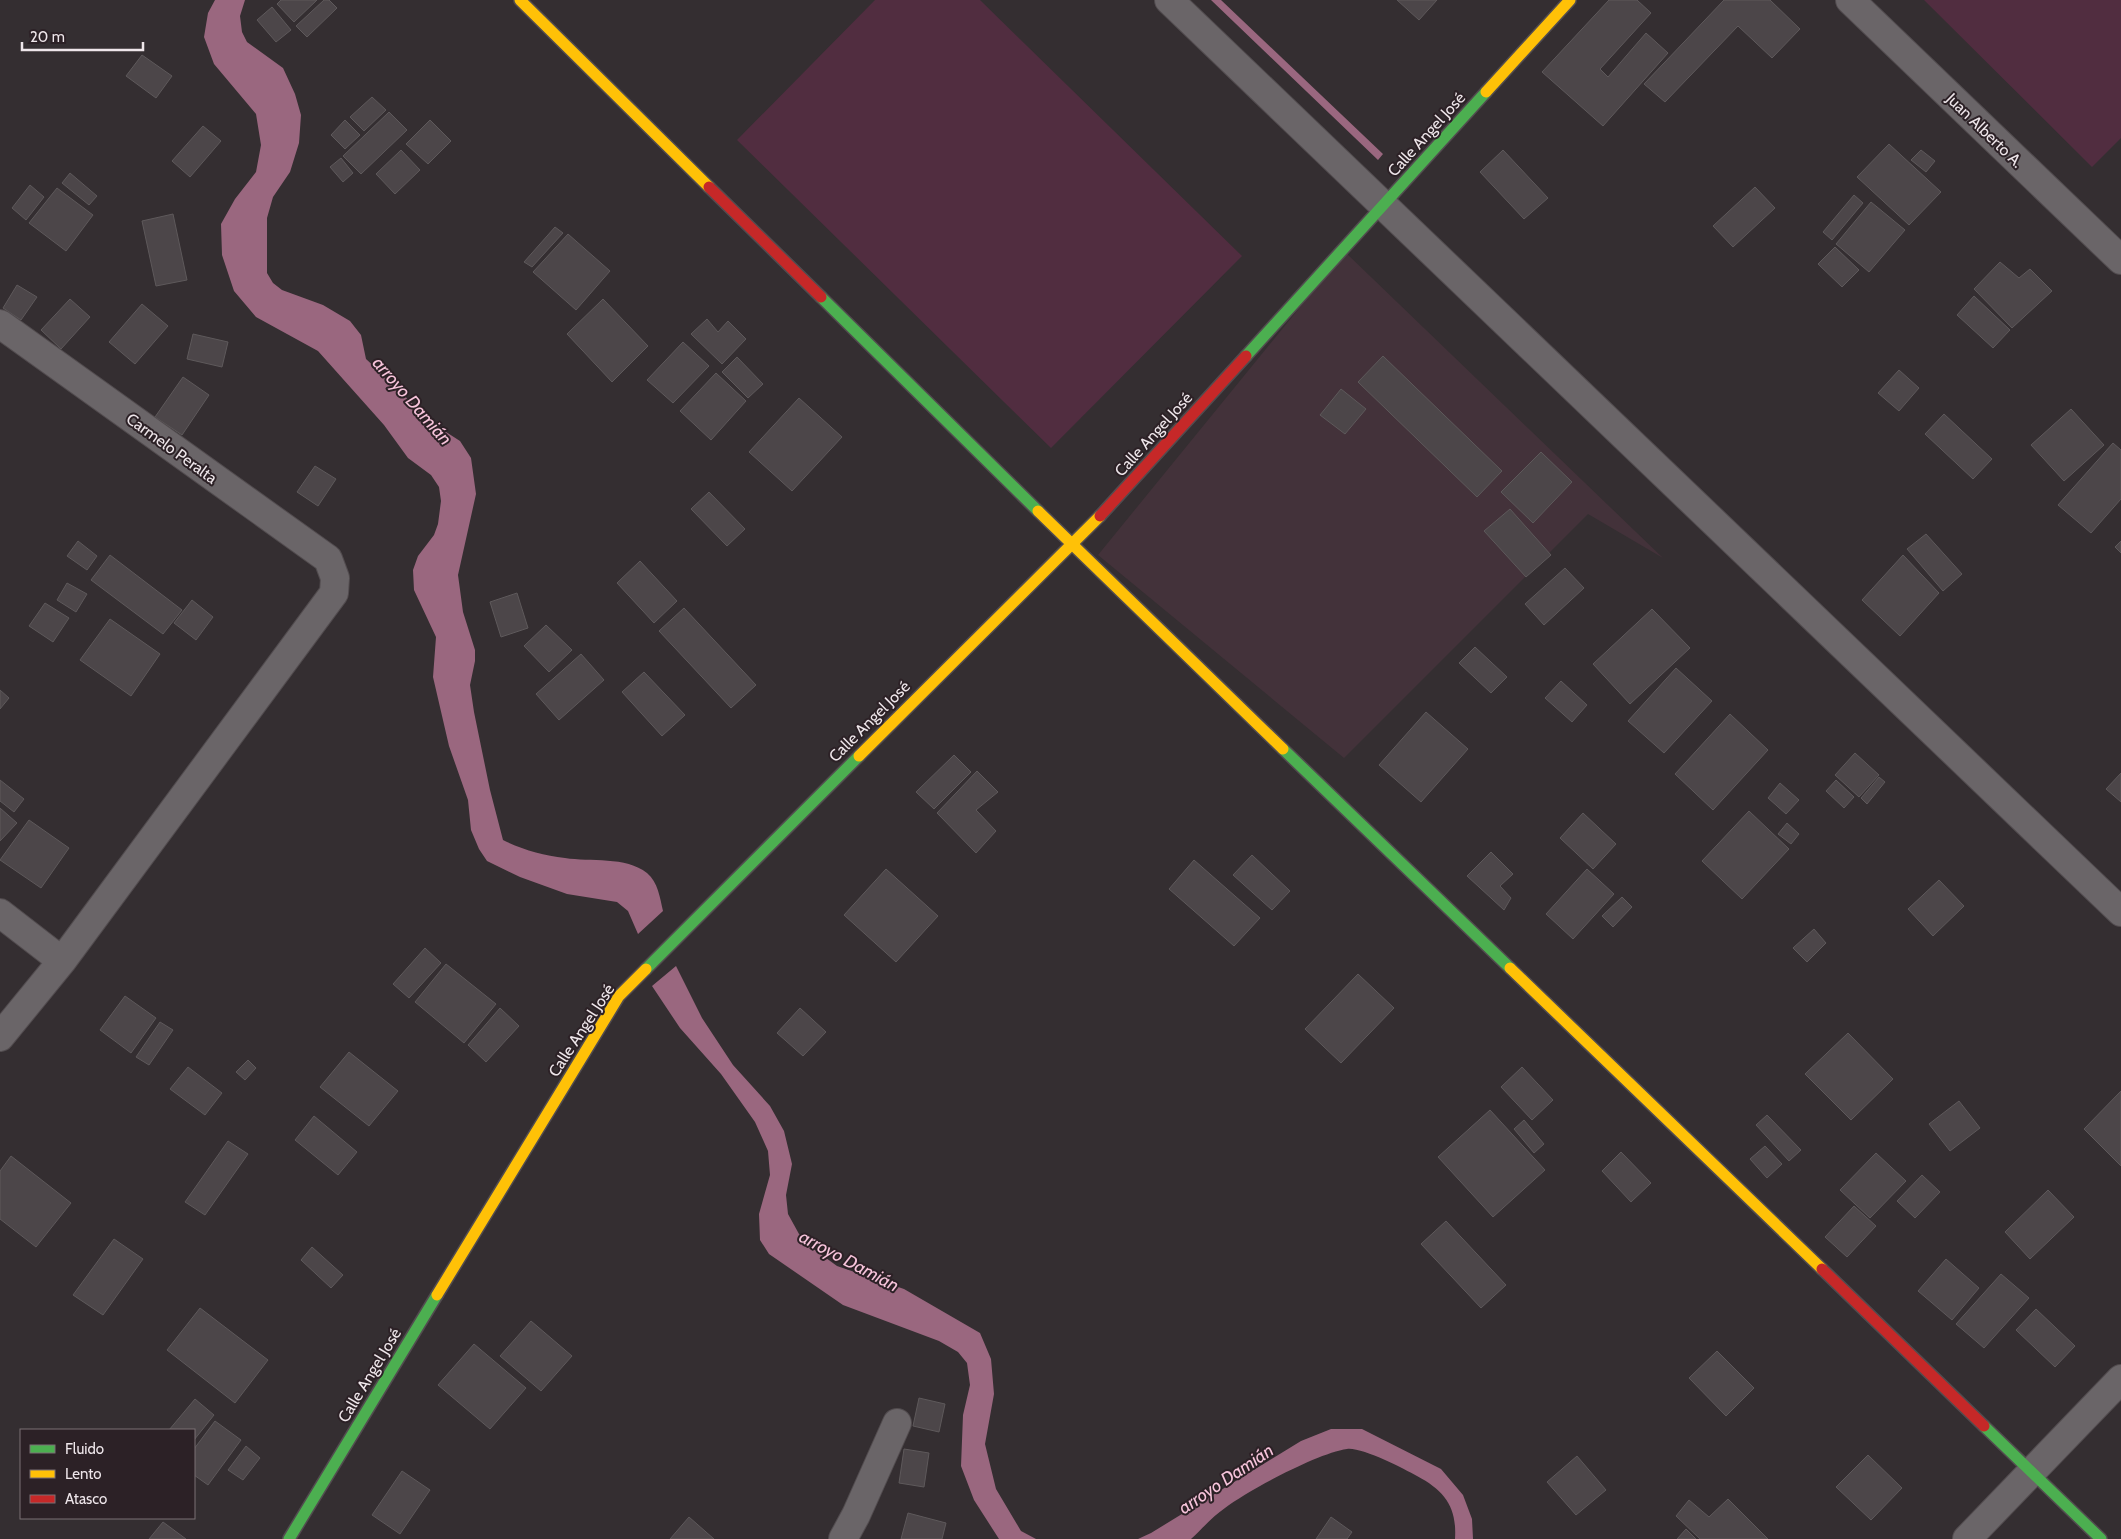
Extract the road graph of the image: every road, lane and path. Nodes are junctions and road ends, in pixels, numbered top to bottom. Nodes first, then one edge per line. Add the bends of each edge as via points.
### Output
1 (520, 0) edge
2 (1169, 0) edge
3 (1570, 0) edge
4 (1850, 0) edge
5 (1383, 205) junction
6 (2121, 260) edge
7 (0, 324) edge
8 (1071, 544) junction
9 (2121, 912) edge
10 (0, 913) edge
11 (62, 961) junction
12 (0, 1037) edge
13 (2121, 1379) edge
14 (897, 1423) dead end
15 (2031, 1472) junction
16 (289, 1539) edge
17 (843, 1539) edge
18 (1967, 1539) edge
19 (2101, 1539) edge

1 - 8 street
2 - 5 street
3 - 5 street, Calle Angel José
4 - 6 street, Juan Alberto A.
5 - 8 street, Calle Angel José
5 - 9 street
7 - 11 street, Carmelo Peralta via 328,559 335,578 334,593
8 - 15 street
8 - 16 street, Calle Angel José via 619,996
10 - 11 street
11 - 12 street
13 - 15 street
14 - 17 street
15 - 18 street
15 - 19 street

